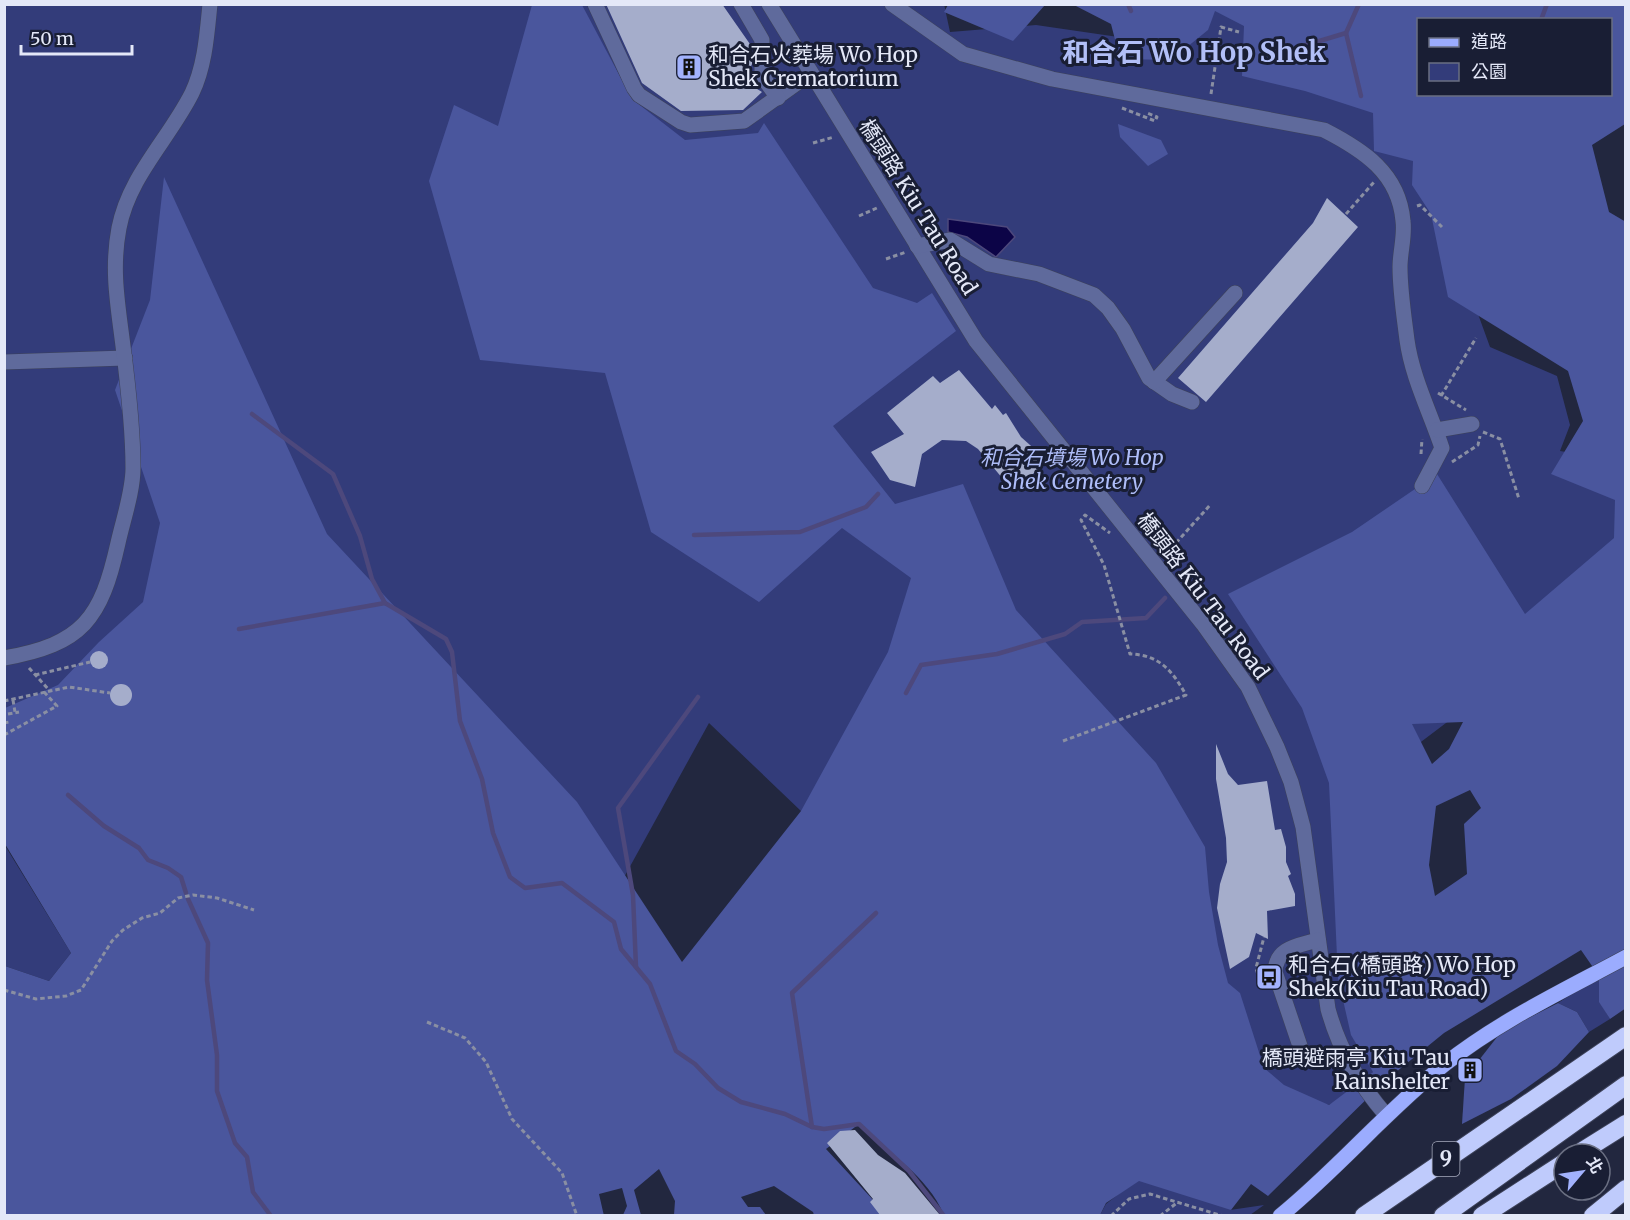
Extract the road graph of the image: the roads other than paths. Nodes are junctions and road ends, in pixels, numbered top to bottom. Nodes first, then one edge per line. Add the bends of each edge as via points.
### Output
1 (210, 4) edge
2 (595, 4) edge
3 (741, 4) edge
4 (769, 4) edge
5 (892, 4) edge
6 (811, 73) junction
7 (778, 98) junction
8 (913, 248) junction
9 (1235, 293) dead end
10 (125, 358) junction
11 (4, 362) edge
12 (1154, 382) junction
13 (1192, 402) dead end
14 (1474, 419) road end
15 (1437, 430) junction
16 (1422, 486) dead end
17 (4, 658) edge
18 (1318, 940) junction
19 (1626, 957) edge
20 (1626, 1036) edge
21 (1344, 1054) junction
22 (1626, 1085) edge
23 (1626, 1101) edge
24 (1386, 1115) junction
25 (1626, 1124) edge
26 (1597, 1142) edge
27 (1552, 1171) edge
28 (1626, 1189) edge
29 (1447, 1212) edge
30 (1280, 1215) edge
31 (1364, 1215) edge
32 (1482, 1215) edge
33 (1593, 1215) edge

1 - 10 street via 204,55 192,92 145,165 120,226 113,270
2 - 7 street via 639,95 681,122 690,125 744,121
3 - 7 street via 762,40 762,76
4 - 6 street, 橋頭路 Kiu Tau Road
5 - 15 street via 963,54 1009,69 1324,130 1377,162 1390,180 1403,221 1400,266 1407,342 1416,380
6 - 7 street
6 - 8 street, 橋頭路 Kiu Tau Road
8 - 12 street via 950,240 989,264 1039,274 1094,295 1123,329
8 - 18 street, 橋頭路 Kiu Tau Road via 976,341 1203,624 1248,687 1291,782 1303,827
9 - 12 street
10 - 11 street
10 - 17 street via 134,470 98,609 70,637 32,653
12 - 13 street
14 - 15 street
15 - 16 street via 1442,448
18 - 21 street, 橋頭路 Kiu Tau Road via 1328,1008
18 - 21 street via 1279,954 1275,972 1306,1055 1326,1060
19 - 24 main road via 1555,992 1499,1026 1444,1065
20 - 31 highway, 9
21 - 24 street, 橋頭路 Kiu Tau Road via 1372,1100
22 - 29 highway, 9
23 - 29 highway
24 - 30 main road
25 - 26 highway
27 - 32 highway
28 - 33 highway

